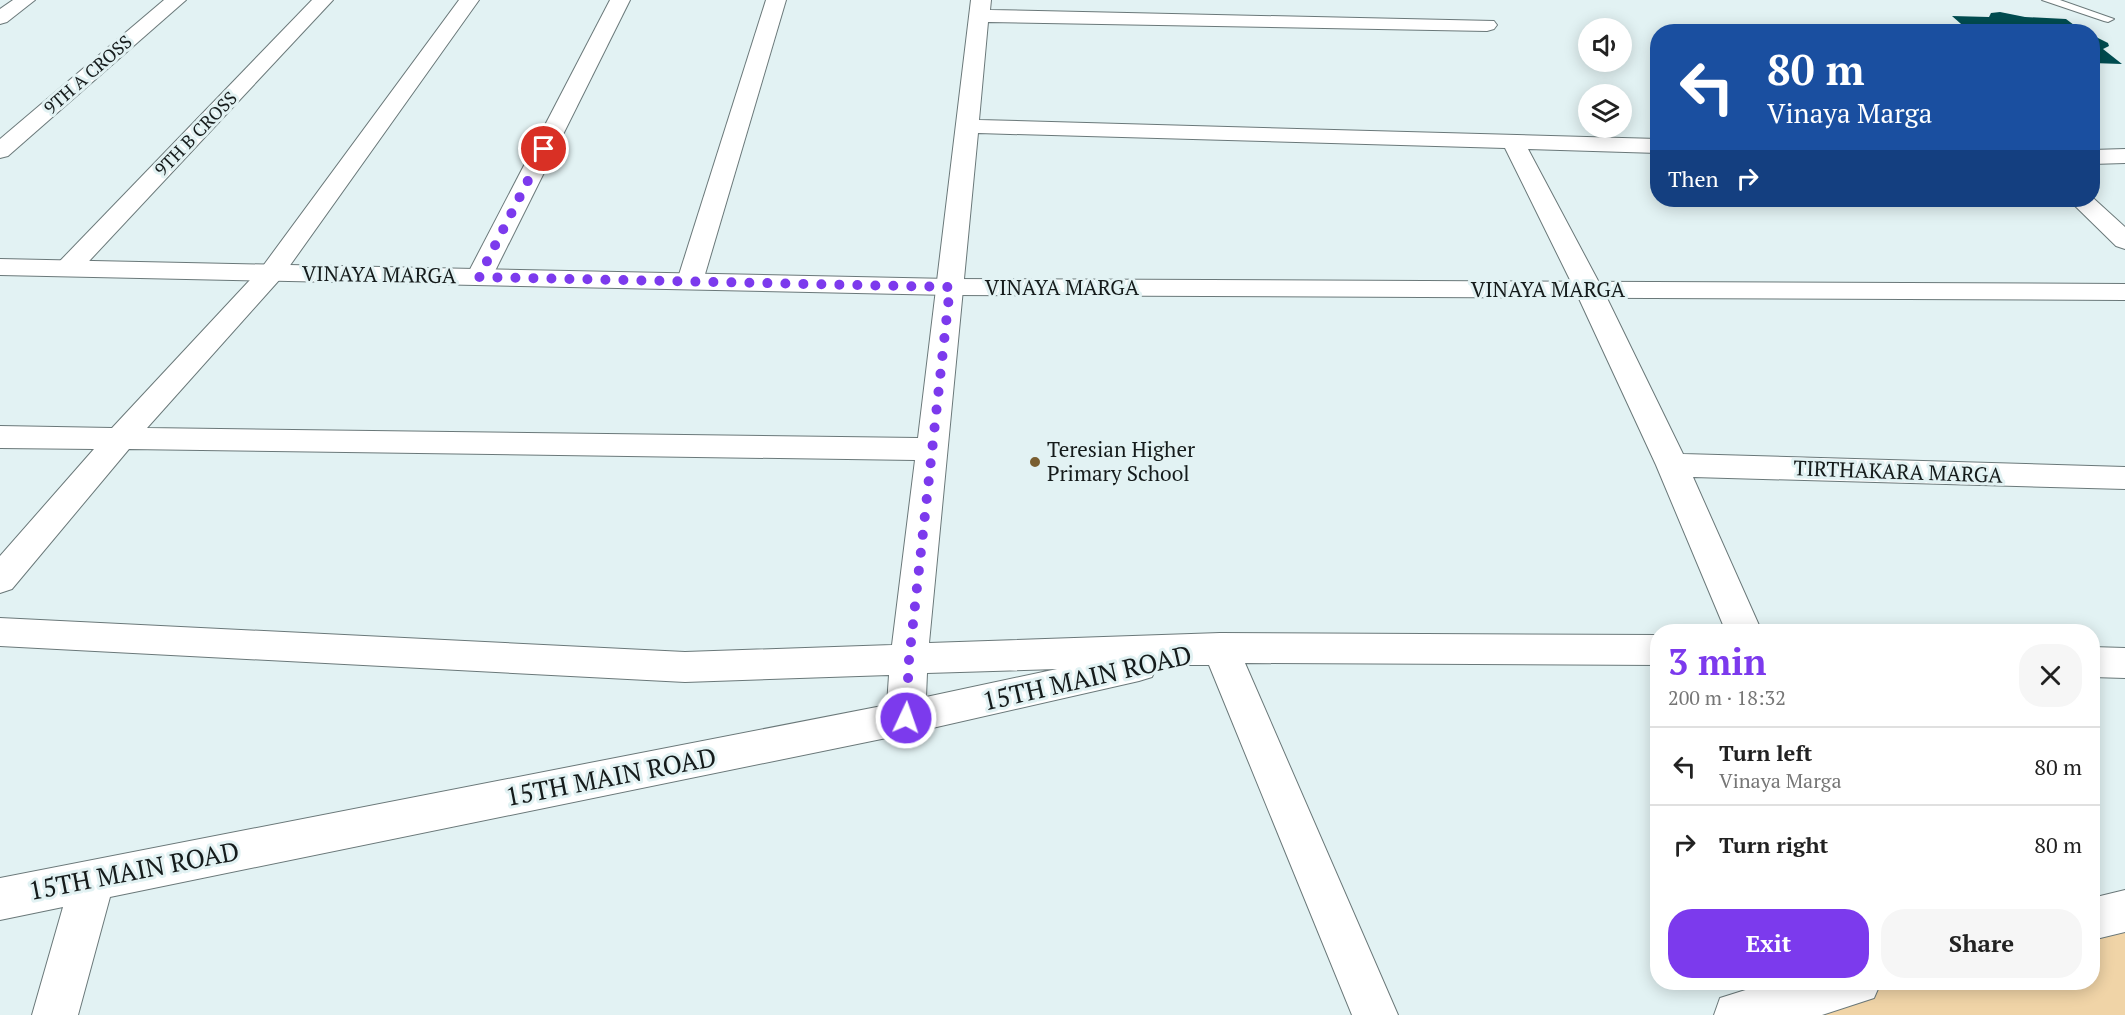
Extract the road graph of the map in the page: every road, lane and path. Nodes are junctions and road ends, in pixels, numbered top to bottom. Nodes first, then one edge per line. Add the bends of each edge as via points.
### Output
1 (25, 0) edge
2 (176, 0) edge
3 (323, 0) edge
4 (469, 0) edge
5 (620, 0) edge
6 (776, 0) edge
7 (2048, 0) edge
8 (980, 8) edge
9 (0, 18) edge
10 (2108, 19) dead end
11 (1487, 25) dead end
12 (967, 126) junction
13 (1513, 142) junction
14 (1650, 146) edge
15 (0, 151) edge
16 (2125, 156) edge
17 (2100, 157) edge
18 (2089, 207) edge
19 (2125, 241) edge
20 (0, 267) edge
21 (69, 268) junction
22 (272, 272) junction
23 (479, 277) junction
24 (690, 281) junction
25 (950, 287) junction
26 (1589, 290) junction
27 (2125, 292) edge
28 (0, 437) edge
29 (121, 438) junction
30 (932, 448) junction
31 (1672, 465) junction
32 (2125, 478) edge
33 (0, 580) edge
34 (1741, 624) edge
35 (0, 632) edge
36 (1220, 648) junction
37 (1650, 650) edge
38 (909, 660) junction
39 (2100, 662) edge
40 (2125, 663) edge
41 (906, 718) junction
42 (93, 879) junction
43 (0, 899) edge
44 (2125, 910) edge
45 (2100, 917) edge
46 (1828, 990) edge
47 (55, 1015) edge
48 (1375, 1015) edge
49 (1737, 1015) edge

1 - 9 street
2 - 15 street, 9TH A CROSS
3 - 21 street, 9TH B CROSS
4 - 22 street
5 - 23 street
6 - 24 street
7 - 10 lane
8 - 11 street
8 - 12 street
12 - 13 street
12 - 25 street
13 - 14 street
13 - 26 street
16 - 17 street
18 - 19 street
20 - 21 street, VINAYA MARGA
21 - 22 street, VINAYA MARGA
22 - 23 street, VINAYA MARGA
22 - 29 street
23 - 24 street, VINAYA MARGA
24 - 25 street, VINAYA MARGA
25 - 26 street, VINAYA MARGA
25 - 30 street
26 - 27 street, VINAYA MARGA
26 - 31 street
28 - 29 street
29 - 30 street
29 - 33 street
30 - 38 street
31 - 32 street, TIRTHAKARA MARGA
31 - 34 street
35 - 38 street via 685,667
36 - 37 street
36 - 38 street
36 - 41 street, 15TH MAIN ROAD
36 - 48 street
38 - 41 street
39 - 40 street
41 - 42 street, 15TH MAIN ROAD
42 - 43 street, 15TH MAIN ROAD
42 - 47 street
44 - 45 street
46 - 49 street

